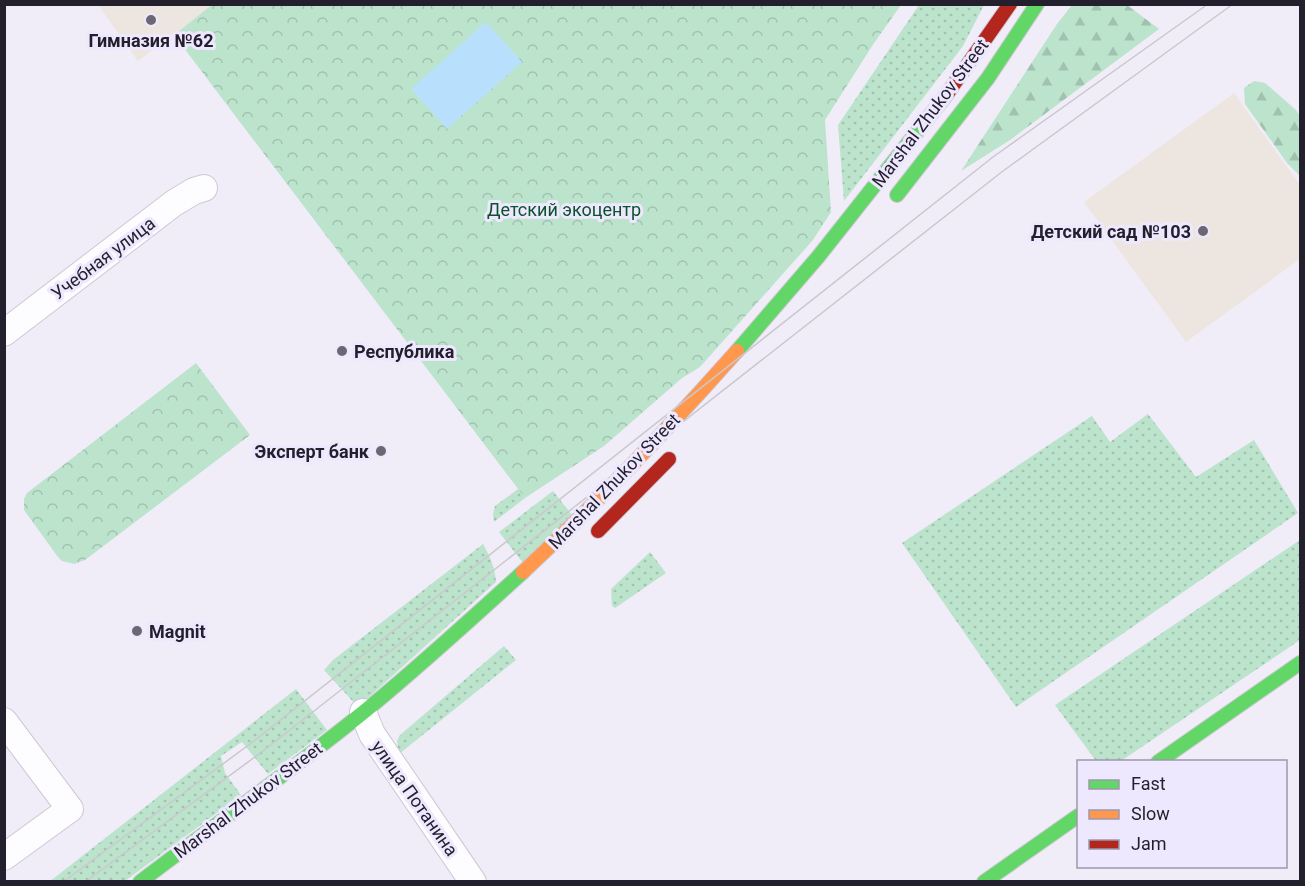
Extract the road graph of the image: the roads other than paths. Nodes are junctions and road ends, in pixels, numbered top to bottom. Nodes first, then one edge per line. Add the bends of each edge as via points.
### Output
1 (1010, 4) edge
2 (1037, 4) edge
3 (204, 188) dead end
4 (892, 201) dead end
5 (4, 333) edge
6 (677, 450) dead end
7 (586, 542) dead end
8 (1300, 663) edge
9 (4, 721) edge
10 (370, 728) junction
11 (1161, 760) edge
12 (1077, 817) edge
13 (4, 857) edge
14 (140, 882) edge
15 (473, 882) edge
16 (984, 882) edge

1 - 10 main road, Marshal Zhukov Street via 942,100 754,333 587,511 397,684
2 - 4 main road, Marshal Zhukov Street via 961,114
3 - 5 street, Учебная улица via 174,203
6 - 7 main road, Marshal Zhukov Street
8 - 11 main road
9 - 13 street via 70,808
10 - 14 main road, Marshal Zhukov Street via 259,793
10 - 15 street, улица Потанина
12 - 16 main road

